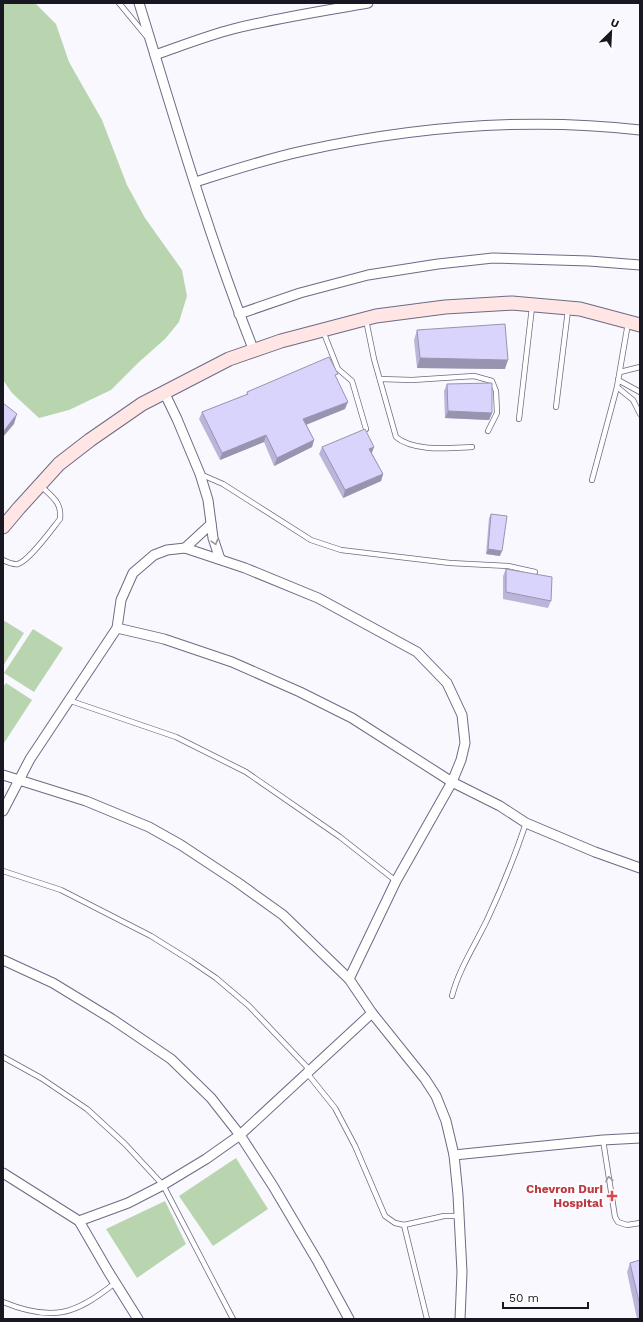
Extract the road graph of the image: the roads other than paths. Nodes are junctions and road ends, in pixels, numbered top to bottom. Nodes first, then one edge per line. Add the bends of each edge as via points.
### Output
1 (119, 3) edge
2 (139, 3) edge
3 (368, 3) edge
4 (151, 42) junction
5 (155, 55) junction
6 (640, 130) edge
7 (195, 182) junction
8 (640, 265) edge
9 (532, 305) junction
10 (568, 308) junction
11 (239, 314) junction
12 (366, 318) junction
13 (634, 323) edge
14 (323, 330) junction
15 (254, 351) junction
16 (640, 366) edge
17 (620, 372) junction
18 (380, 379) junction
19 (618, 380) junction
20 (617, 387) junction
21 (164, 392) junction
22 (640, 392) edge
23 (556, 407) dead end
24 (640, 414) edge
25 (519, 419) dead end
26 (366, 429) edge
27 (488, 431) dead end
28 (472, 447) dead end
29 (200, 474) junction
30 (592, 480) dead end
31 (40, 485) junction
32 (211, 524) junction
33 (3, 527) edge
34 (185, 548) junction
35 (220, 559) junction
36 (3, 560) edge
37 (535, 572) dead end
38 (117, 628) junction
39 (68, 700) junction
40 (3, 775) edge
41 (19, 779) junction
42 (452, 782) junction
43 (3, 811) edge
44 (526, 823) junction
45 (640, 868) edge
46 (3, 871) edge
47 (396, 881) junction
48 (3, 960) edge
49 (349, 979) junction
50 (452, 996) dead end
51 (372, 1013) junction
52 (3, 1056) edge
53 (308, 1073) junction
54 (240, 1135) junction
55 (640, 1138) edge
56 (603, 1140) junction
57 (454, 1155) junction
58 (3, 1173) edge
59 (163, 1185) junction
60 (459, 1216) junction
61 (79, 1221) junction
62 (640, 1223) edge
63 (404, 1225) junction
64 (115, 1283) junction
65 (3, 1302) edge
66 (138, 1319) edge
67 (234, 1319) edge
68 (349, 1319) edge
69 (427, 1319) edge
70 (460, 1319) edge

1 - 4 lane
2 - 4 street
3 - 5 street via 233,29
4 - 5 street
5 - 7 street
6 - 7 street via 538,124 449,128 302,151
7 - 11 street
8 - 11 street via 493,258 438,264 368,275 300,293
9 - 10 street
9 - 12 street via 512,303 445,307
9 - 25 lane
10 - 13 street
10 - 23 lane
11 - 15 street
12 - 14 street
12 - 18 lane
13 - 17 lane
14 - 15 street
14 - 26 lane via 338,369 352,381
15 - 21 street via 229,359
16 - 17 lane
17 - 19 lane
18 - 27 lane via 412,380 474,376 492,381 496,391 497,413
18 - 28 lane via 396,437 402,442 419,446
19 - 20 lane
19 - 22 lane
20 - 24 lane via 633,400
20 - 30 lane
21 - 29 street
21 - 31 street via 90,440 59,464
29 - 32 street via 208,500
29 - 37 lane via 224,484 311,540 341,550 450,563 508,566
31 - 33 street
31 - 36 lane via 57,502 61,511 60,520 26,561 17,564
32 - 34 street
32 -> 35 street
34 - 35 street
34 - 38 street via 167,550 154,555 133,573 121,600
35 - 42 street via 318,598 417,652 447,683 462,715 465,743
38 - 39 street
38 - 42 street via 164,639 232,662 300,692 352,718
39 - 41 street
39 - 47 lane via 176,737 246,772 340,836
40 - 41 street
41 - 43 street
41 - 49 street via 86,801 149,827 181,845 283,915
42 - 44 street via 500,806
42 - 47 street
44 - 45 street
44 - 50 lane via 516,853
46 - 53 lane via 61,890 151,936 191,961 249,1006 295,1053 307,1067
47 - 49 street
48 - 54 street via 53,983 171,1059 211,1098
49 - 51 street
51 - 53 street
51 - 57 street via 436,1096 446,1121
52 - 59 lane via 87,1109 125,1144
53 - 54 street
53 - 63 lane via 335,1108 385,1216 395,1223
54 - 59 street
54 - 68 street via 277,1192
55 - 56 street
56 - 57 street
62 -> 56 lane via 627,1225 615,1218
57 - 60 street
58 - 61 street
59 - 61 street via 128,1203
59 - 67 lane
60 - 63 lane via 444,1216
60 - 70 street via 462,1272
61 - 64 street
63 - 69 lane
64 - 65 lane via 68,1315 50,1318 30,1315
64 - 66 street

